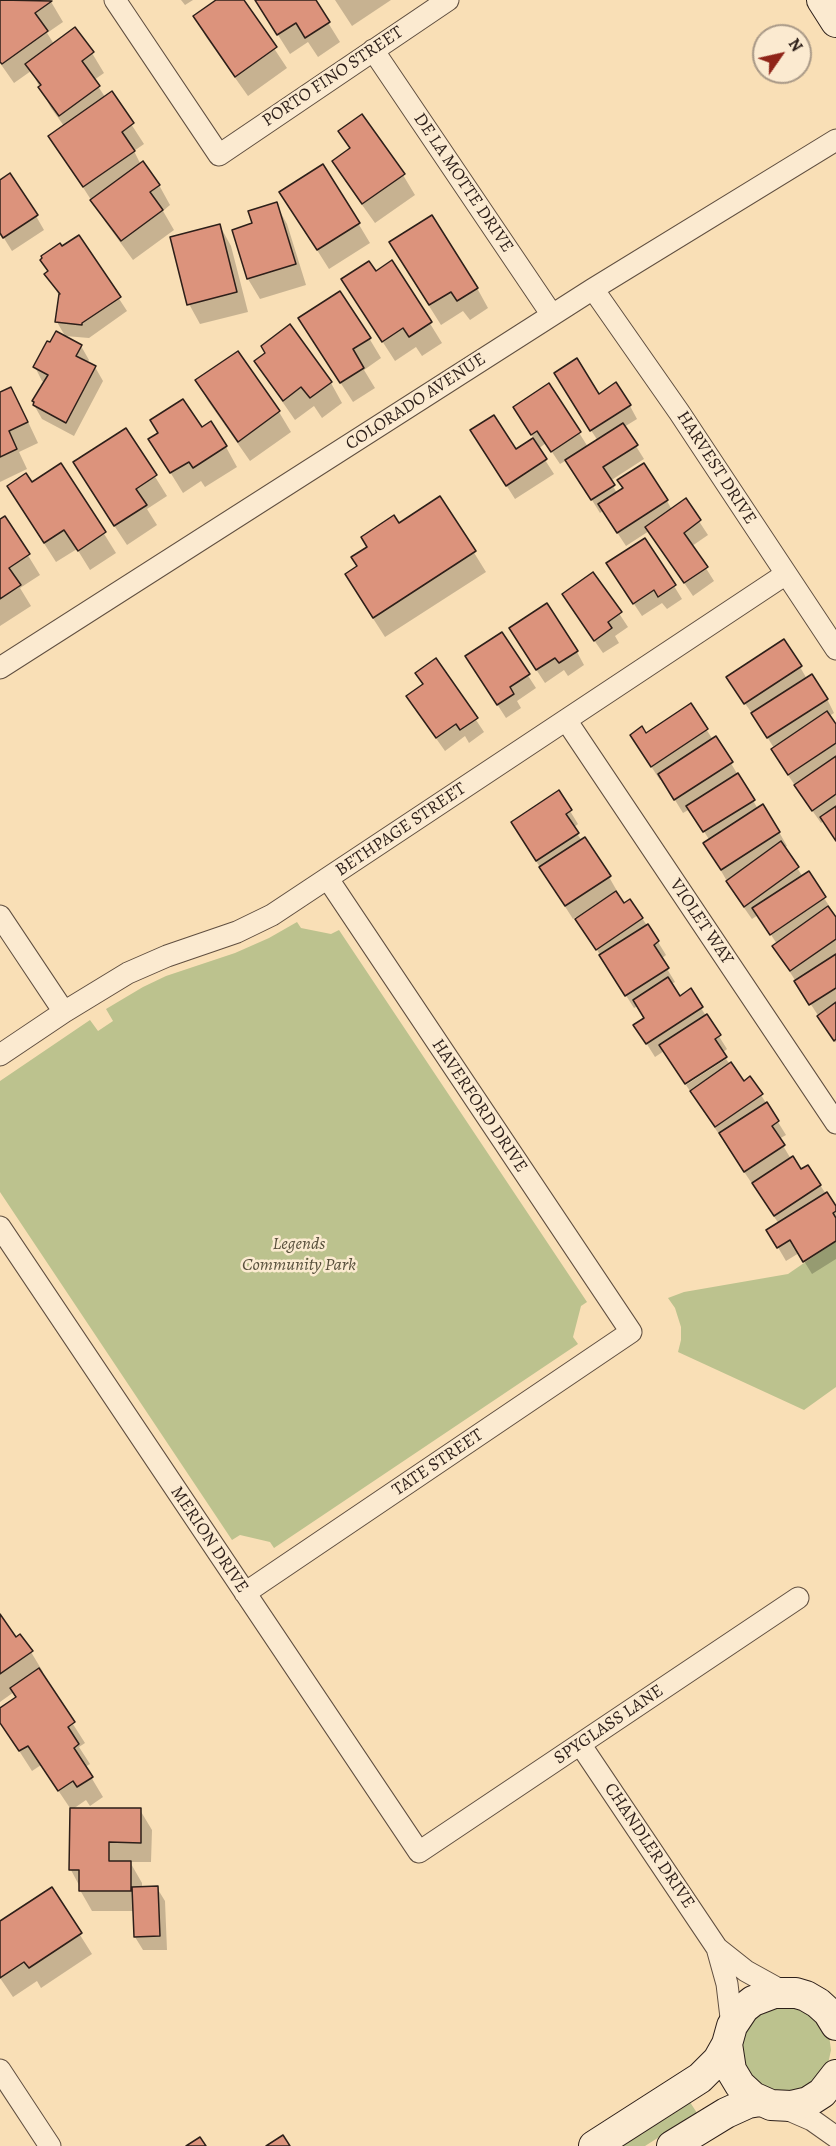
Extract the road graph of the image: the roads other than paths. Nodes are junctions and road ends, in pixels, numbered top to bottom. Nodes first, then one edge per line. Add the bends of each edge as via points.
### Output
1 (115, 0) edge
2 (448, 0) edge
3 (822, 0) edge
4 (836, 22) edge
5 (373, 50) junction
6 (836, 140) edge
7 (593, 289) junction
8 (552, 315) junction
9 (786, 574) junction
10 (836, 649) edge
11 (0, 668) edge
12 (566, 720) junction
13 (328, 879) junction
14 (0, 916) edge
15 (64, 1012) junction
16 (0, 1055) edge
17 (836, 1123) edge
18 (0, 1227) edge
19 (631, 1332) joint
20 (245, 1593) junction
21 (798, 1598) dead end
22 (580, 1744) junction
23 (419, 1852) joint
24 (717, 1948) junction
25 (836, 1988) edge
26 (795, 1994) junction
27 (836, 2025) edge
28 (729, 2035) junction
29 (0, 2070) edge
30 (836, 2074) edge
31 (771, 2104) junction
32 (836, 2137) edge
33 (50, 2146) edge
34 (594, 2146) edge
35 (672, 2146) edge

1 - 5 street, PORTO FINO STREET via 219,155
2 - 5 street, PORTO FINO STREET
3 - 4 street
5 - 8 street, DE LA MOTTE DRIVE
6 - 7 street, COLORADO AVENUE
7 - 8 street, COLORADO AVENUE
7 - 9 street, HARVEST DRIVE
8 - 11 street, COLORADO AVENUE
9 - 10 street, HARVEST DRIVE
9 - 12 street, BETHPAGE STREET
12 - 13 street, BETHPAGE STREET
12 - 17 street, VIOLET WAY
13 - 15 street, BETHPAGE STREET via 264,920 147,963
13 - 19 street, HAVERFORD DRIVE
14 - 15 street
15 - 16 street, BETHPAGE STREET
18 - 20 street, MERION DRIVE
19 - 20 street, TATE STREET
20 - 23 street, MERION DRIVE
21 - 22 street, SPYGLASS LANE
22 - 23 street, SPYGLASS LANE
22 - 24 street, CHANDLER DRIVE
24 - 26 street, CHANDLER DRIVE via 741,1967
24 - 28 street, CHANDLER DRIVE via 727,1984
25 - 26 street
26 - 27 street via 818,2003
26 - 28 street via 763,1996 753,2001 737,2016
28 - 31 street via 728,2062 735,2078 746,2091
28 - 34 street via 718,2060 700,2078
29 - 33 street
30 - 31 street via 815,2098 799,2105
31 - 32 street via 812,2120
31 - 35 street via 748,2103

